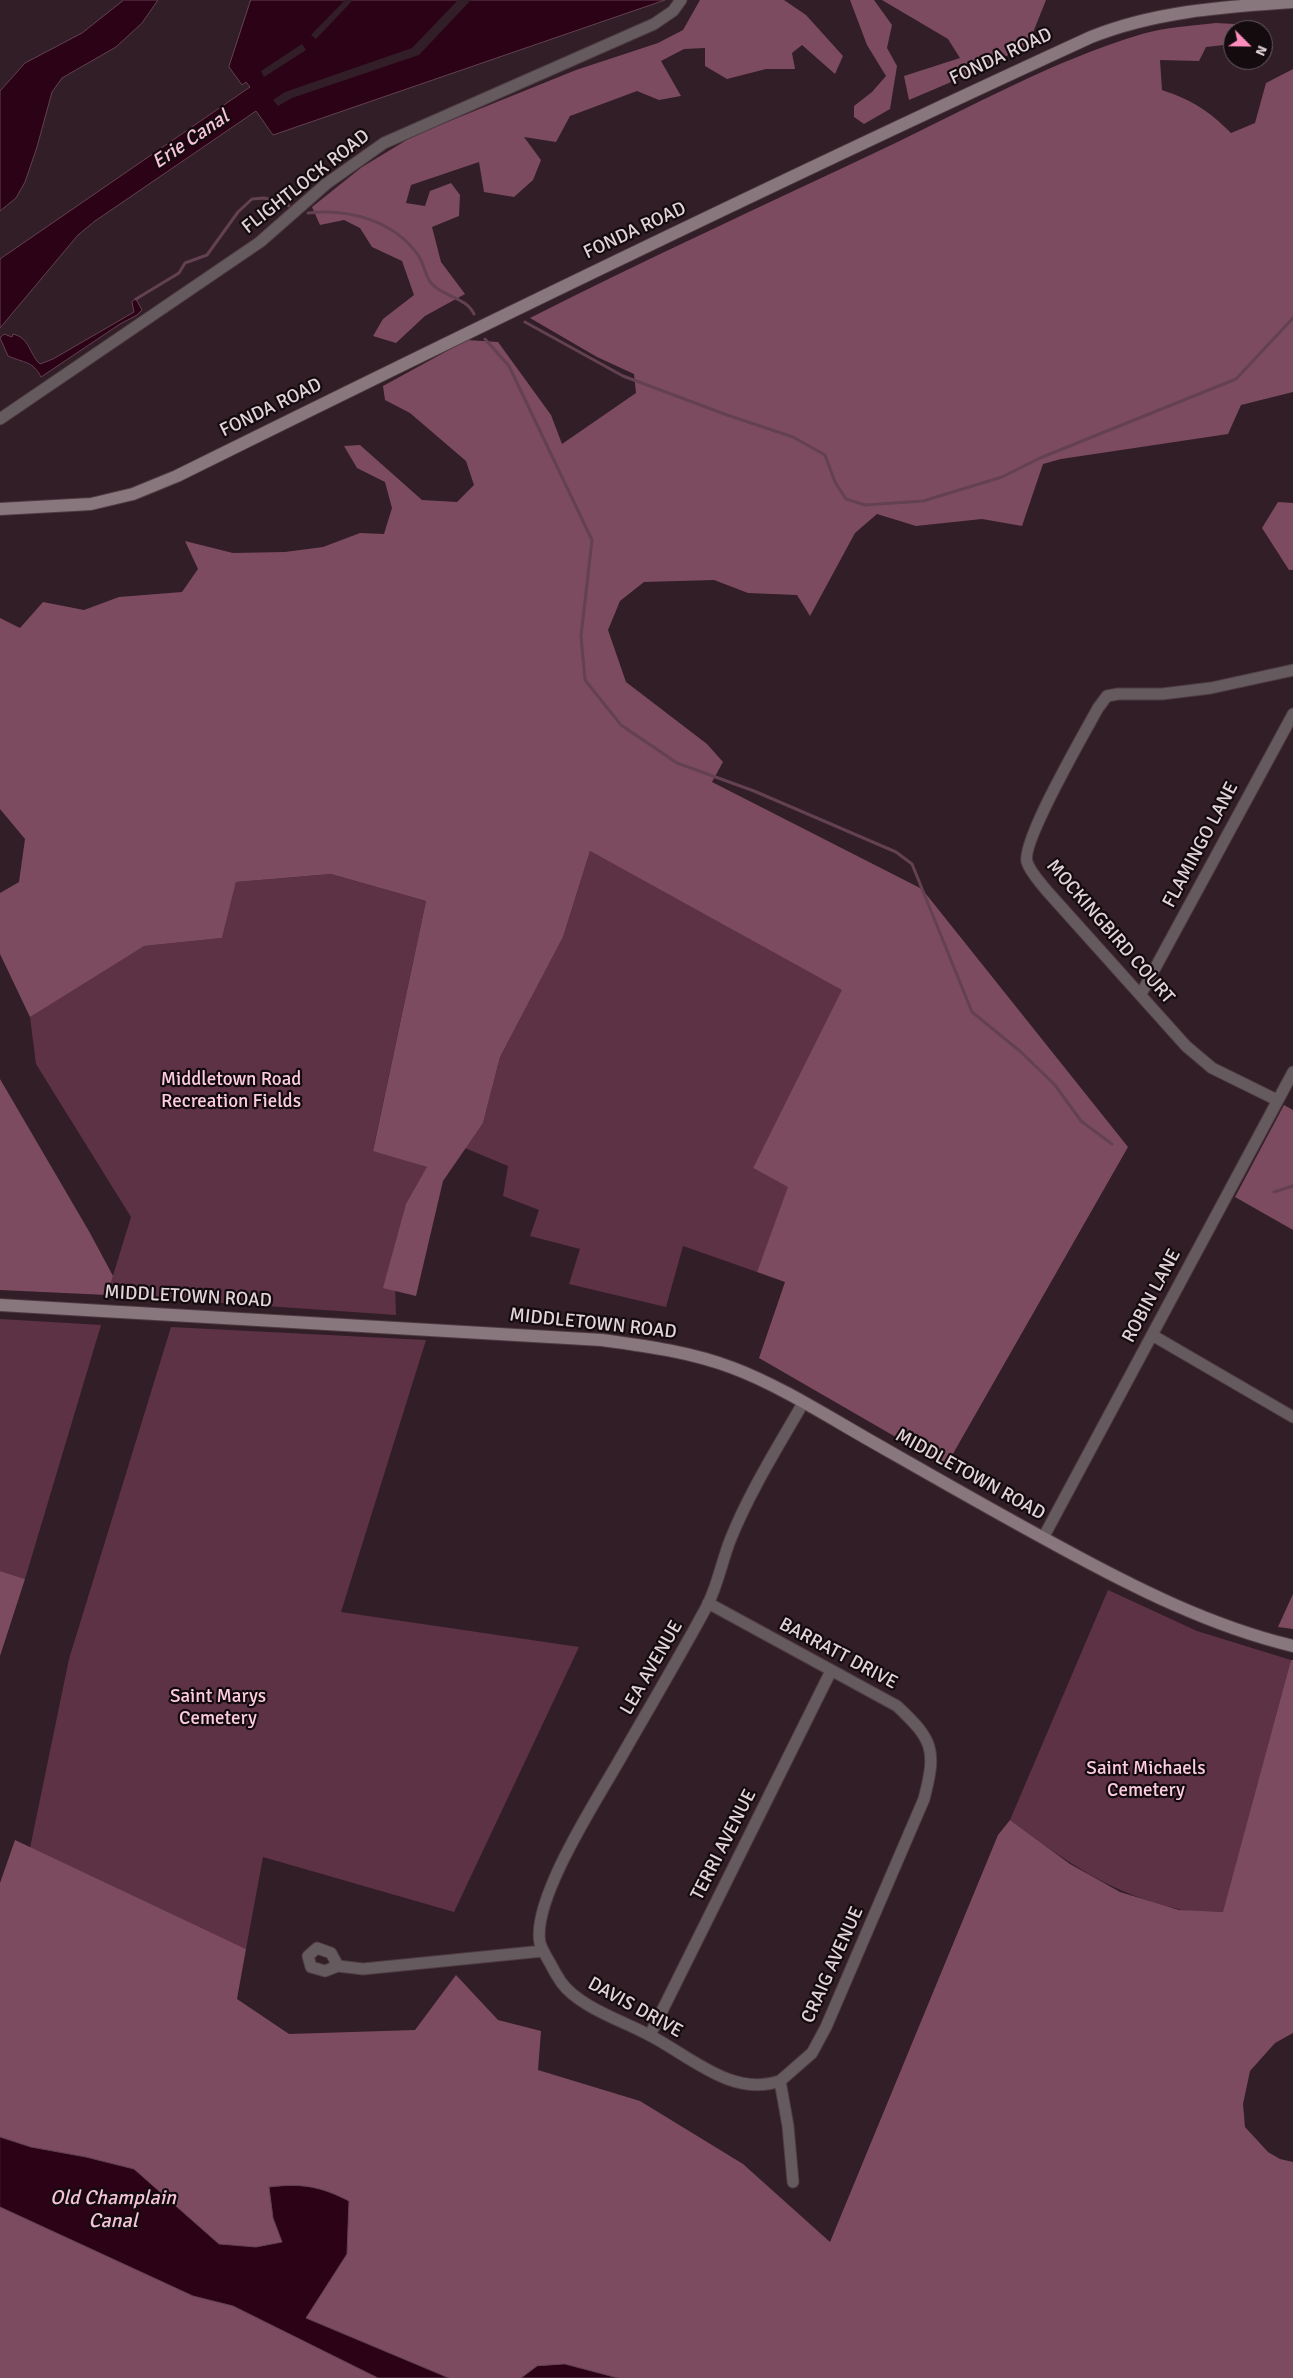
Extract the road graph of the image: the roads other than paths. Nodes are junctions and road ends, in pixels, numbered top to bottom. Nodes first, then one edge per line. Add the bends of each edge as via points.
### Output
1 (681, 0) edge
2 (1293, 2) edge
3 (0, 419) edge
4 (0, 509) edge
5 (1293, 670) edge
6 (1293, 714) edge
7 (1141, 994) junction
8 (1293, 1072) edge
9 (1277, 1100) junction
10 (0, 1305) edge
11 (1152, 1335) junction
12 (803, 1403) junction
13 (1293, 1417) edge
14 (1043, 1538) junction
15 (708, 1603) junction
16 (1293, 1646) edge
17 (831, 1671) junction
18 (931, 1755) joint
19 (543, 1951) junction
20 (338, 1966) dead end
21 (650, 2035) junction
22 (780, 2081) junction
23 (793, 2182) dead end

1 - 3 street, FLIGHTLOCK ROAD via 654,24 384,143 326,184 260,242
2 - 4 street, FONDA ROAD via 1198,10 1118,26 903,124 525,304 177,476 133,494 91,504
5 - 7 street, MOCKINGBIRD COURT via 1211,688 1107,696 1040,818 1026,852 1027,862 1047,891
6 - 7 street, FLAMINGO LANE
7 - 9 street, MOCKINGBIRD COURT via 1200,1059
8 - 9 street, ROBIN LANE
9 - 11 street, ROBIN LANE
10 - 12 street, MIDDLETOWN ROAD via 602,1340 705,1358 734,1368
11 - 13 street
11 - 14 street, ROBIN LANE
12 - 14 street, MIDDLETOWN ROAD
12 - 15 street, LEA AVENUE via 731,1537
14 - 16 street, MIDDLETOWN ROAD via 1210,1621
15 - 17 street, BARRATT DRIVE
15 - 19 street, LEA AVENUE via 576,1836 543,1912 540,1929
17 - 18 street, BARRATT DRIVE via 897,1706 920,1728
17 - 21 street, TERRI AVENUE
18 - 22 street, CRAIG AVENUE via 924,1799 826,2026 812,2053
19 - 20 street via 363,1969
19 - 21 street, DAVIS DRIVE via 562,1984 586,2004
21 - 22 street, DAVIS DRIVE via 734,2081 767,2085
22 - 23 street

